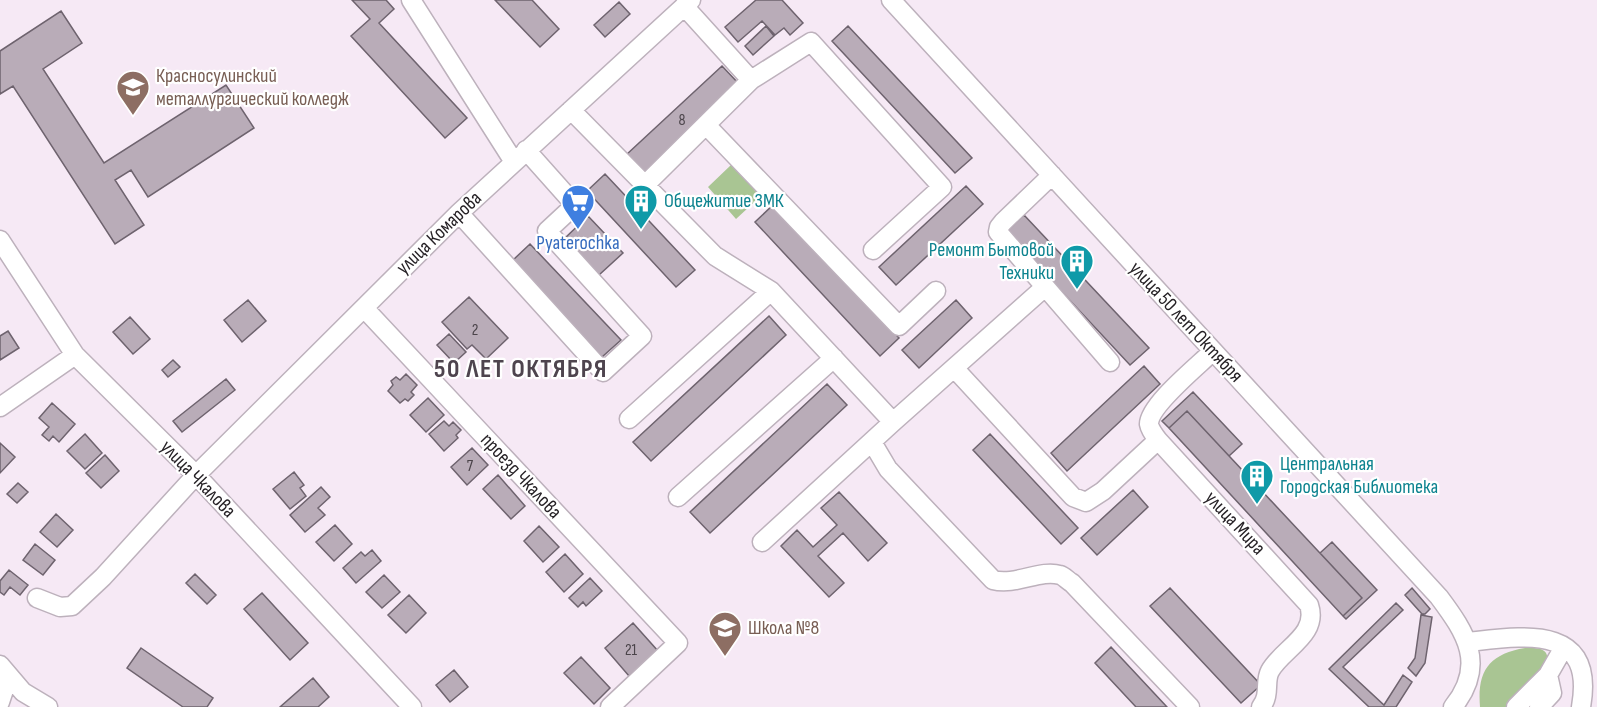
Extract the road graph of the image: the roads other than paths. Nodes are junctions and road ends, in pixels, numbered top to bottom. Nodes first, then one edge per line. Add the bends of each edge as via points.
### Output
1 (411, 0) edge
2 (891, 0) edge
3 (687, 3) edge
4 (751, 80) junction
5 (571, 110) junction
6 (706, 125) junction
7 (520, 156) junction
8 (1052, 175) junction
9 (645, 185) junction
10 (459, 213) junction
11 (0, 240) edge
12 (873, 250) dead end
13 (1045, 287) junction
14 (771, 291) junction
15 (936, 291) dead end
16 (364, 308) junction
17 (1213, 351) junction
18 (75, 355) junction
19 (834, 358) junction
20 (1110, 362) dead end
21 (955, 369) junction
22 (0, 407) edge
23 (629, 419) dead end
24 (893, 422) junction
25 (1158, 440) junction
26 (872, 442) junction
27 (196, 475) junction
28 (678, 497) dead end
29 (762, 542) dead end
30 (37, 598) dead end
31 (1469, 647) junction
32 (1564, 647) junction
33 (2, 669) edge
34 (1548, 675) junction
35 (0, 702) edge
36 (48, 707) edge
37 (412, 707) edge
38 (610, 707) edge
39 (1190, 707) edge
40 (1261, 707) edge
41 (1453, 707) edge
42 (1516, 707) edge
43 (1539, 707) edge
44 (1581, 707) edge

1 - 7 street
2 - 8 street, улица 50 лет Октября
3 - 4 street
3 - 5 street, улица Комарова
4 - 6 street
4 - 12 street via 811,42 942,187
5 - 7 street, улица Комарова
5 - 9 street
6 - 9 street
6 - 15 street via 899,326
7 - 10 street, улица Комарова
7 - 10 street via 575,205 547,231 642,336 603,372
8 - 13 street via 999,226 998,232
8 - 17 street, улица 50 лет Октября
9 - 14 street via 715,256
10 - 16 street, улица Комарова
11 - 18 street, улица Чкалова
13 - 20 street
13 - 21 street
14 - 19 street
14 - 23 street
16 - 27 street, улица Комарова
16 - 38 street, проезд Чкалова via 678,643
17 - 25 street, улица Мира via 1153,409 1149,423
17 - 31 street, улица 50 лет Октября via 1439,597
18 - 22 street
18 - 27 street, улица Чкалова
19 - 24 street
19 - 28 street
21 - 24 street
21 - 25 street via 1073,498 1086,502 1103,491
24 - 26 street
25 - 40 street, улица Мира via 1309,605 1311,622 1272,668
26 - 29 street
26 - 39 street via 888,469 993,580 1005,583 1060,575
27 - 30 street, улица Комарова via 72,606 60,607
27 - 37 street, улица Чкалова
31 - 32 street via 1533,637
31 - 41 street via 1467,678
32 - 34 street
32 - 44 street via 1580,667
33 - 35 street via 5,687
33 - 36 street via 23,692
34 - 42 street
34 - 43 street via 1552,693

